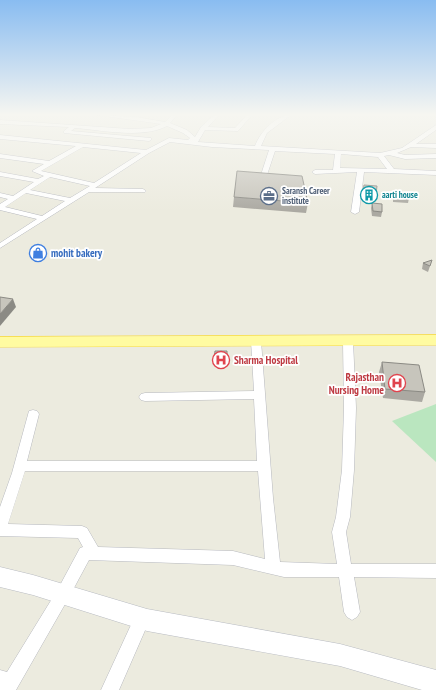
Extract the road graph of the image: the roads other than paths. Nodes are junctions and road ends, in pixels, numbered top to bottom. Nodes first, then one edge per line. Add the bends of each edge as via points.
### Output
1 (79, 147) edge
2 (103, 147) edge
3 (156, 147) edge
4 (247, 147) edge
5 (409, 147) edge
6 (257, 148) joint
7 (272, 149) junction
8 (147, 152) junction
9 (338, 153) junction
10 (390, 154) junction
11 (380, 155) junction
12 (0, 156) edge
13 (436, 156) edge
14 (50, 163) junction
15 (337, 170) junction
16 (361, 170) junction
17 (392, 171) junction
18 (315, 172) dead end
19 (436, 173) edge
20 (0, 174) edge
21 (49, 175) junction
22 (38, 181) junction
23 (262, 181) edge
24 (95, 185) junction
25 (87, 190) junction
26 (25, 191) junction
27 (143, 191) dead end
28 (0, 196) edge
29 (14, 198) junction
30 (69, 200) junction
31 (0, 208) edge
32 (355, 212) dead end
33 (42, 218) junction
34 (0, 246) edge
35 (436, 332) edge
36 (0, 333) edge
37 (348, 340) junction
38 (436, 340) edge
39 (256, 341) junction
40 (0, 342) edge
41 (259, 395) junction
42 (145, 397) dead end
43 (33, 414) dead end
44 (20, 466) junction
45 (264, 466) junction
46 (0, 527) edge
47 (0, 530) edge
48 (94, 553) junction
49 (274, 568) junction
50 (344, 570) junction
51 (436, 571) edge
52 (0, 577) edge
53 (63, 594) junction
54 (352, 612) dead end
55 (142, 619) junction
56 (436, 682) edge
57 (5, 683) edge
58 (110, 690) edge

1 - 14 street
2 - 8 street
3 - 8 street
4 - 6 street
5 - 10 street
6 - 7 street
7 - 9 street
7 - 23 street
8 - 24 street
9 - 11 street
9 - 15 street
10 - 11 street
10 - 13 street via 404,157
11 - 17 street
12 - 14 street
14 - 21 street via 36,172
15 - 16 street
15 - 18 street via 334,173
16 - 17 street
16 - 32 street
17 - 19 street
20 - 22 street
21 - 22 street
21 - 24 street
22 - 26 street
24 - 25 street
25 - 27 street
25 - 30 street
26 - 29 street
26 - 30 street
28 - 29 street
29 - 31 street
30 - 33 street
31 - 33 street
33 - 34 street
35 - 36 main road
37 - 38 main road
37 - 39 main road
37 - 50 street via 348,470 343,517 338,532
39 - 40 main road
39 - 41 street
41 - 42 street
41 - 45 street
43 - 44 street
44 - 45 street
44 - 46 street
45 - 49 street
47 - 48 street via 82,532
48 - 49 street via 233,558
48 - 53 street via 85,553
49 - 50 street
50 - 51 street
50 - 54 street
52 - 53 street
53 - 55 street
53 - 57 street
55 - 56 street via 340,656
55 - 58 street

